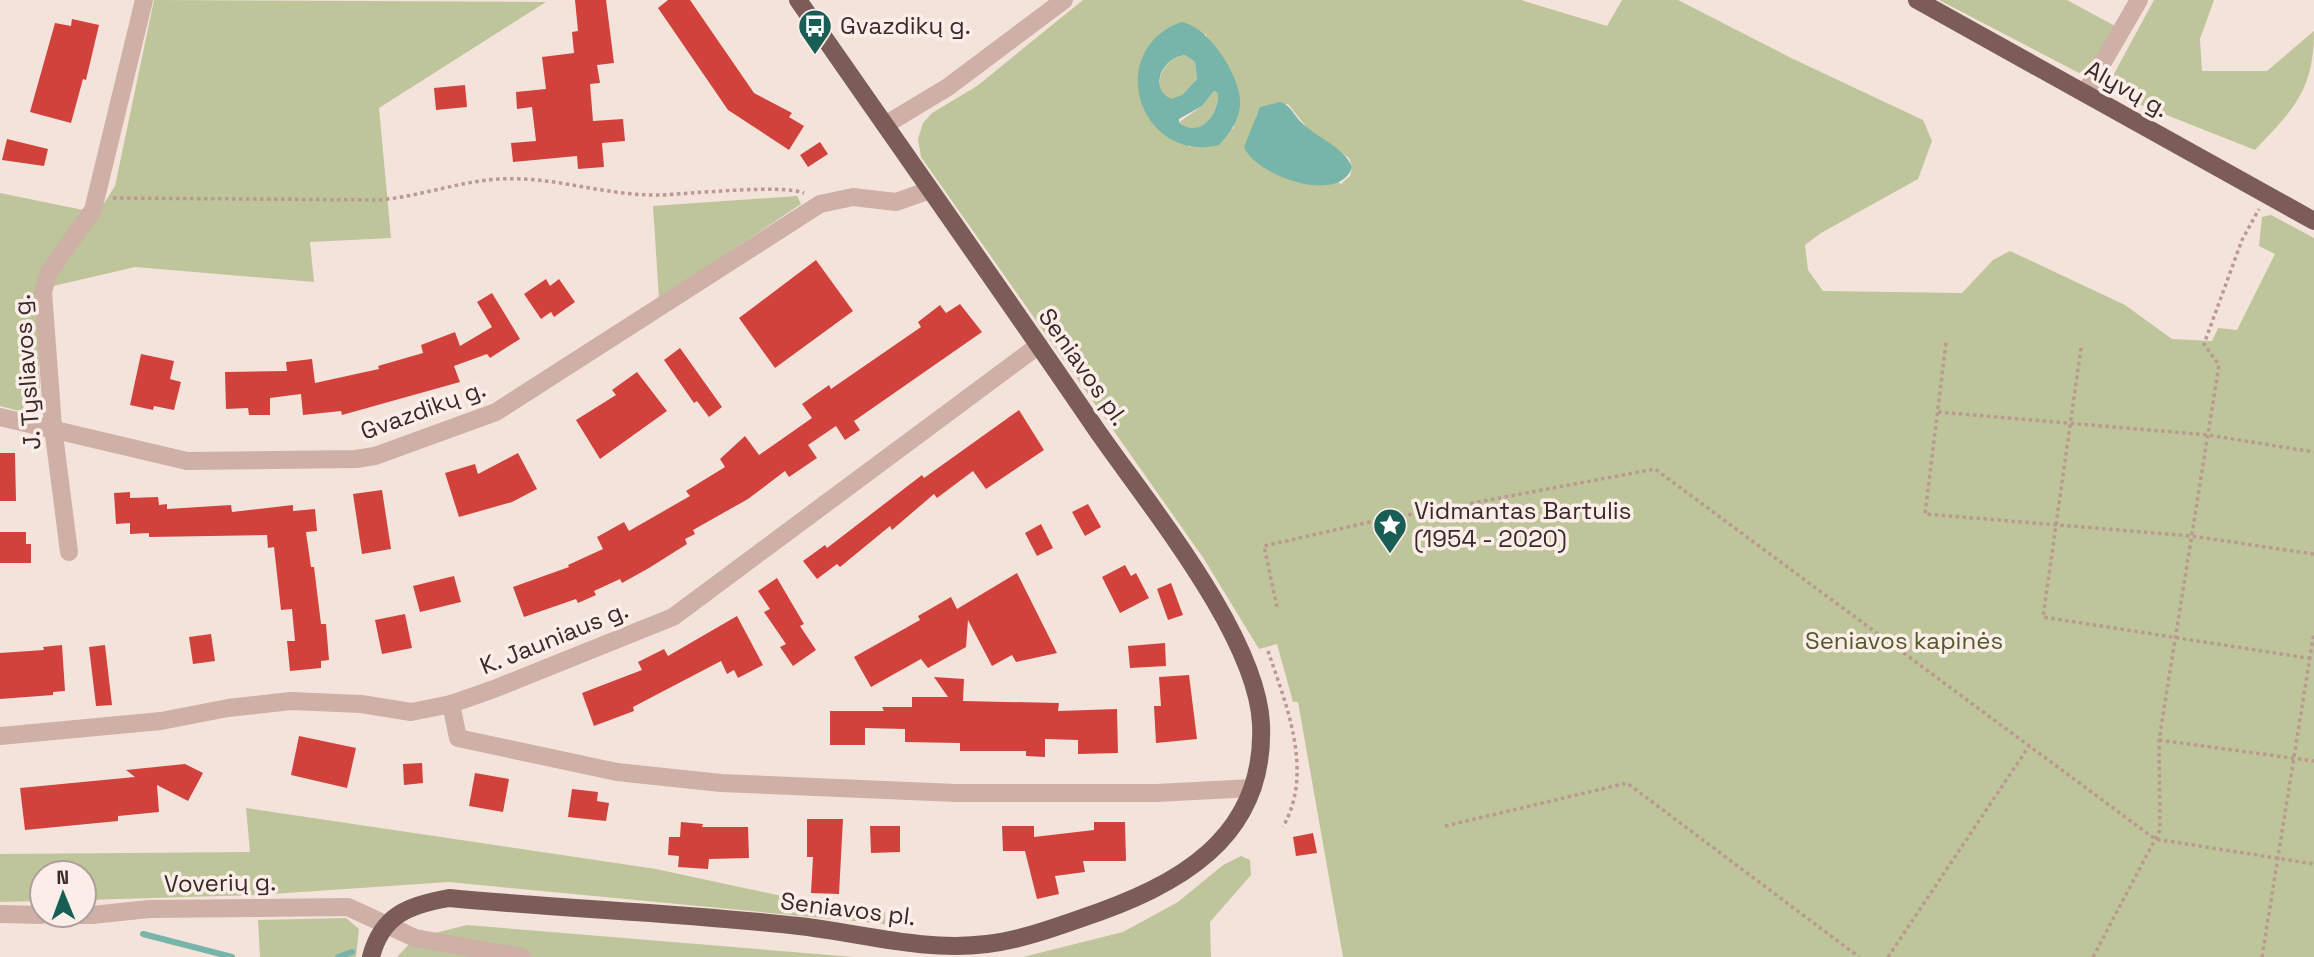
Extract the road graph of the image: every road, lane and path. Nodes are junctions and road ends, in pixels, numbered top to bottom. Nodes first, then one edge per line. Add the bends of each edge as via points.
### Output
1 (144, 0) edge
2 (798, 0) edge
3 (1064, 0) edge
4 (1917, 0) edge
5 (2139, 0) edge
6 (2085, 93) junction
7 (885, 125) junction
8 (930, 190) junction
9 (2266, 194) junction
10 (97, 197) junction
11 (820, 204) junction
12 (2314, 221) edge
13 (1946, 343) dead end
14 (1039, 345) junction
15 (2081, 348) dead end
16 (1938, 412) junction
17 (0, 417) edge
18 (2071, 423) junction
19 (53, 427) junction
20 (2207, 435) junction
21 (2314, 452) edge
22 (2056, 525) junction
23 (2191, 536) junction
24 (69, 552) dead end
25 (2314, 554) edge
26 (1277, 607) dead end
27 (2314, 632) edge
28 (2175, 637) junction
29 (1269, 651) dead end
30 (2312, 658) edge
31 (451, 704) junction
32 (0, 736) edge
33 (2159, 740) junction
34 (2029, 746) junction
35 (2294, 758) junction
36 (2314, 761) edge
37 (1254, 788) junction
38 (1444, 826) dead end
39 (1283, 827) dead end
40 (2155, 839) junction
41 (2278, 859) junction
42 (2314, 864) edge
43 (0, 914) edge
44 (98, 914) edge
45 (28, 915) edge
46 (388, 924) junction
47 (371, 957) edge
48 (522, 957) edge
49 (1859, 957) edge
50 (1888, 957) edge
51 (2092, 957) edge
52 (2262, 957) edge

1 - 10 street, J. Tysliavos g.
2 - 7 main road, Seniavos pl.
3 - 7 street via 948,87
4 - 6 main road, Alyvų g.
5 - 6 street
6 - 9 main road, Alyvų g.
7 - 8 main road, Seniavos pl.
8 - 11 street, Gvazdikų g. via 896,202 853,197
8 - 14 main road, Seniavos pl.
9 - 12 main road, Alyvų g.
9 - 20 path via 2242,240 2204,344 2219,365
10 - 11 path via 378,200 499,179 557,182 623,196 799,191
10 - 19 street, J. Tysliavos g. via 86,222 49,272 43,292
11 - 19 street, Gvazdikų g. via 496,412 375,456 187,461
13 - 16 path
14 - 31 street, K. Jauniaus g. via 673,617
14 - 37 main road, Seniavos pl. via 1155,512 1237,642 1261,720
15 - 18 path
16 - 18 path
16 - 22 path via 1925,514
17 - 19 street, Gvazdikų g.
18 - 20 path
18 - 22 path
19 - 24 street, J. Tysliavos g.
20 - 21 path
20 - 23 path
22 - 23 path
22 - 28 path via 2043,617
23 - 25 path
23 - 28 path
26 - 34 path via 1264,545 1655,469
27 - 30 path
28 - 30 path
28 - 33 path
29 - 39 path via 1295,739 1294,808
30 - 35 path
31 - 32 street, K. Jauniaus g. via 411,712 291,701 161,721
31 - 37 street via 458,738 617,772 695,781 956,793
33 - 35 path
33 - 40 path via 2160,830
34 - 40 path
34 - 50 path
35 - 36 path
35 - 41 path
37 - 46 main road, Seniavos pl. via 1223,840 1170,881 1135,900 986,944 923,943 740,920 449,898 416,904
38 - 49 path via 1627,783
40 - 41 path
40 - 51 path
41 - 42 path
41 - 52 path
43 - 45 street
44 - 46 street, Voverių g. via 149,909 348,906
46 - 47 main road
46 - 48 street, Voverių g. via 415,938

